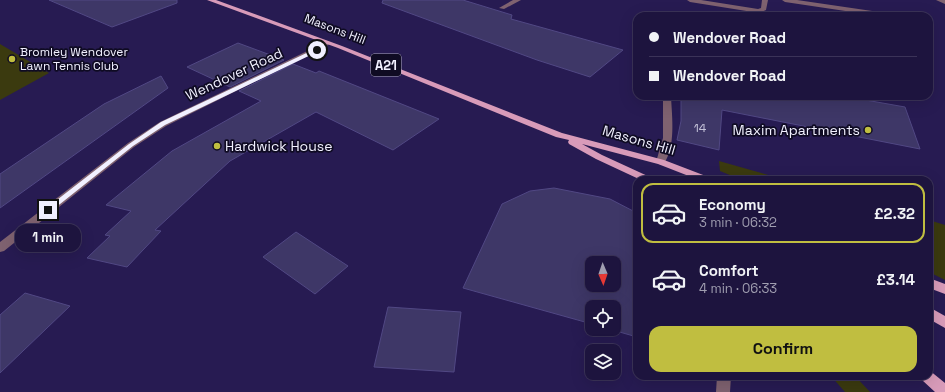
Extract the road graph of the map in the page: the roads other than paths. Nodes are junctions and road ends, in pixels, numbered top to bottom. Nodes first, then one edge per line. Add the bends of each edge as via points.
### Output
1 (210, 0) edge
2 (518, 0) edge
3 (690, 0) edge
4 (765, 0) edge
5 (785, 0) edge
6 (939, 0) edge
7 (945, 2) edge
8 (502, 8) dead end
9 (866, 12) edge
10 (328, 43) junction
11 (667, 100) edge
12 (559, 134) junction
13 (661, 162) junction
14 (640, 176) edge
15 (698, 176) edge
16 (0, 248) edge
17 (933, 284) edge
18 (945, 289) edge
19 (933, 315) edge
20 (945, 323) edge
21 (724, 380) edge
22 (932, 380) edge
23 (723, 392) edge
24 (945, 392) edge

1 - 10 main road, Masons Hill / A21
2 - 8 street
3 - 4 street via 759,10 764,9
5 - 9 street
6 - 7 street
10 - 12 main road, Masons Hill / A21
10 - 16 street, Wendover Road via 163,124 131,145
11 - 13 street via 668,131
12 - 13 main road, Masons Hill / A21
12 - 14 main road, Masons Hill / A21 via 599,158
13 - 15 main road, Masons Hill / A21
17 - 18 main road
19 - 20 main road
21 - 23 street
22 - 24 main road

